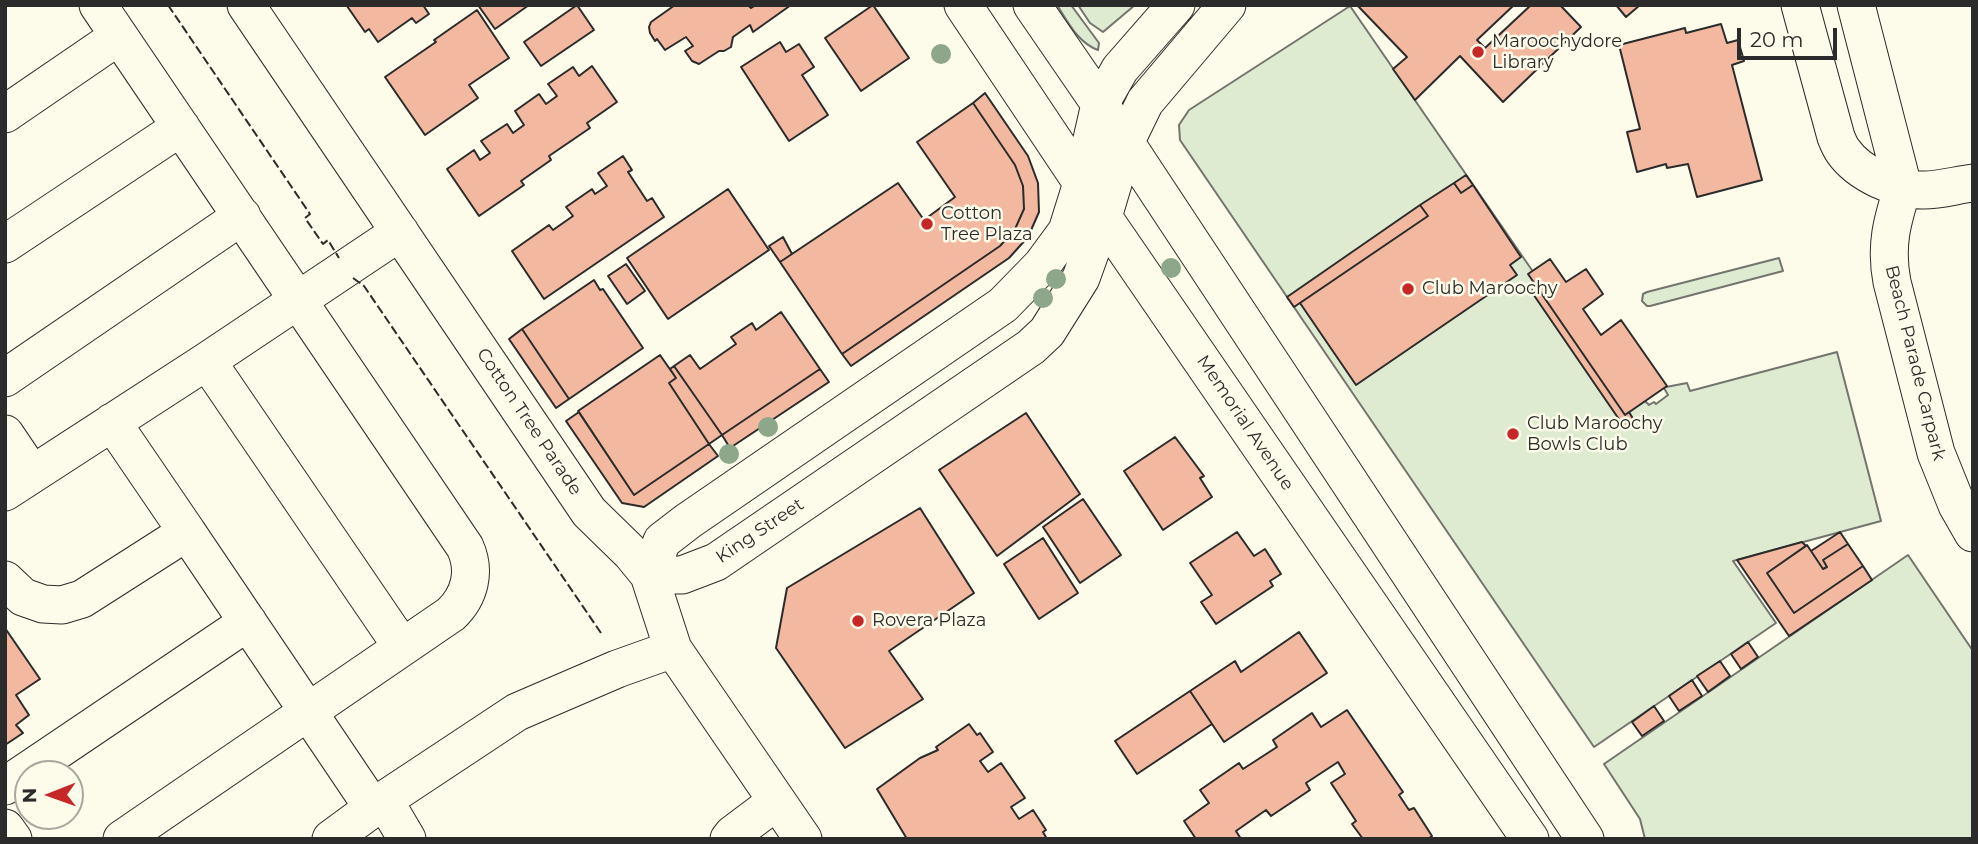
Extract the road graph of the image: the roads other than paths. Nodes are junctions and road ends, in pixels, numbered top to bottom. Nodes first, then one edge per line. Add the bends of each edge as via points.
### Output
1 (98, 5) edge
2 (246, 5) edge
3 (963, 5) edge
4 (1032, 5) edge
5 (1176, 5) edge
6 (1227, 5) edge
7 (1800, 5) edge
8 (1856, 5) edge
9 (119, 36) junction
10 (1100, 104) junction
11 (5, 114) edge
12 (181, 127) junction
13 (1125, 143) junction
14 (1082, 183) junction
15 (1973, 183) edge
16 (1903, 187) junction
17 (242, 216) junction
18 (1103, 217) junction
19 (400, 232) junction
20 (5, 244) edge
21 (299, 300) junction
22 (1003, 305) junction
23 (1031, 347) junction
24 (207, 361) junction
25 (5, 378) edge
26 (112, 422) junction
27 (5, 434) edge
28 (19, 483) edge
29 (713, 503) junction
30 (187, 531) junction
31 (1973, 533) edge
32 (741, 545) junction
33 (649, 575) junction
34 (5, 580) edge
35 (248, 622) junction
36 (402, 647) junction
37 (673, 649) junction
38 (307, 711) junction
39 (5, 786) edge
40 (777, 801) junction
41 (378, 804) junction
42 (5, 828) edge
43 (13, 839) edge
44 (122, 839) edge
45 (331, 839) edge
46 (407, 839) edge
47 (729, 839) edge
48 (803, 839) edge
49 (1530, 839) edge
50 (1585, 839) edge

1 - 9 street
2 - 19 street, Cotton Tree Parade
3 - 14 street, Memorial Avenue
4 - 10 street
5 - 10 street via 1121,69
6 - 13 street, King Street via 1145,102
7 - 16 street via 1843,151 1867,173
8 - 16 street
9 - 11 street
9 - 12 street
10 - 13 street
10 - 14 street
12 - 17 street
12 - 20 street
13 - 18 street, King Street
13 - 50 street
14 - 18 street, Memorial Avenue
14 - 22 street via 1067,231
15 - 16 street via 1923,190
16 - 31 street, Beach Parade Carpark via 1888,243 1892,282 1936,453
17 - 21 street
17 - 25 street
18 - 23 street, King Street via 1081,278 1047,332
18 - 49 street, Memorial Avenue
19 - 21 street
19 - 33 street, Cotton Tree Parade via 589,512
21 - 24 street
21 - 36 street via 470,558 469,586 457,608
22 - 23 street
22 - 29 street
23 - 32 street, King Street
24 - 26 street
24 - 36 street
26 - 28 street
26 - 30 street
27 - 28 street
29 - 32 street
29 - 33 street via 662,541
30 - 34 street via 82,599 62,605 23,597
30 - 35 street
32 - 33 street, King Street via 716,562 682,575
33 - 37 street, Cotton Tree Parade
35 - 38 street
35 - 39 street
36 - 38 street
37 - 40 street, Cotton Tree Parade
37 - 41 street via 517,712
38 - 41 street
38 - 44 street
40 - 47 street
40 - 48 street, Cotton Tree Parade
41 - 45 street
41 - 46 street
42 - 43 street

